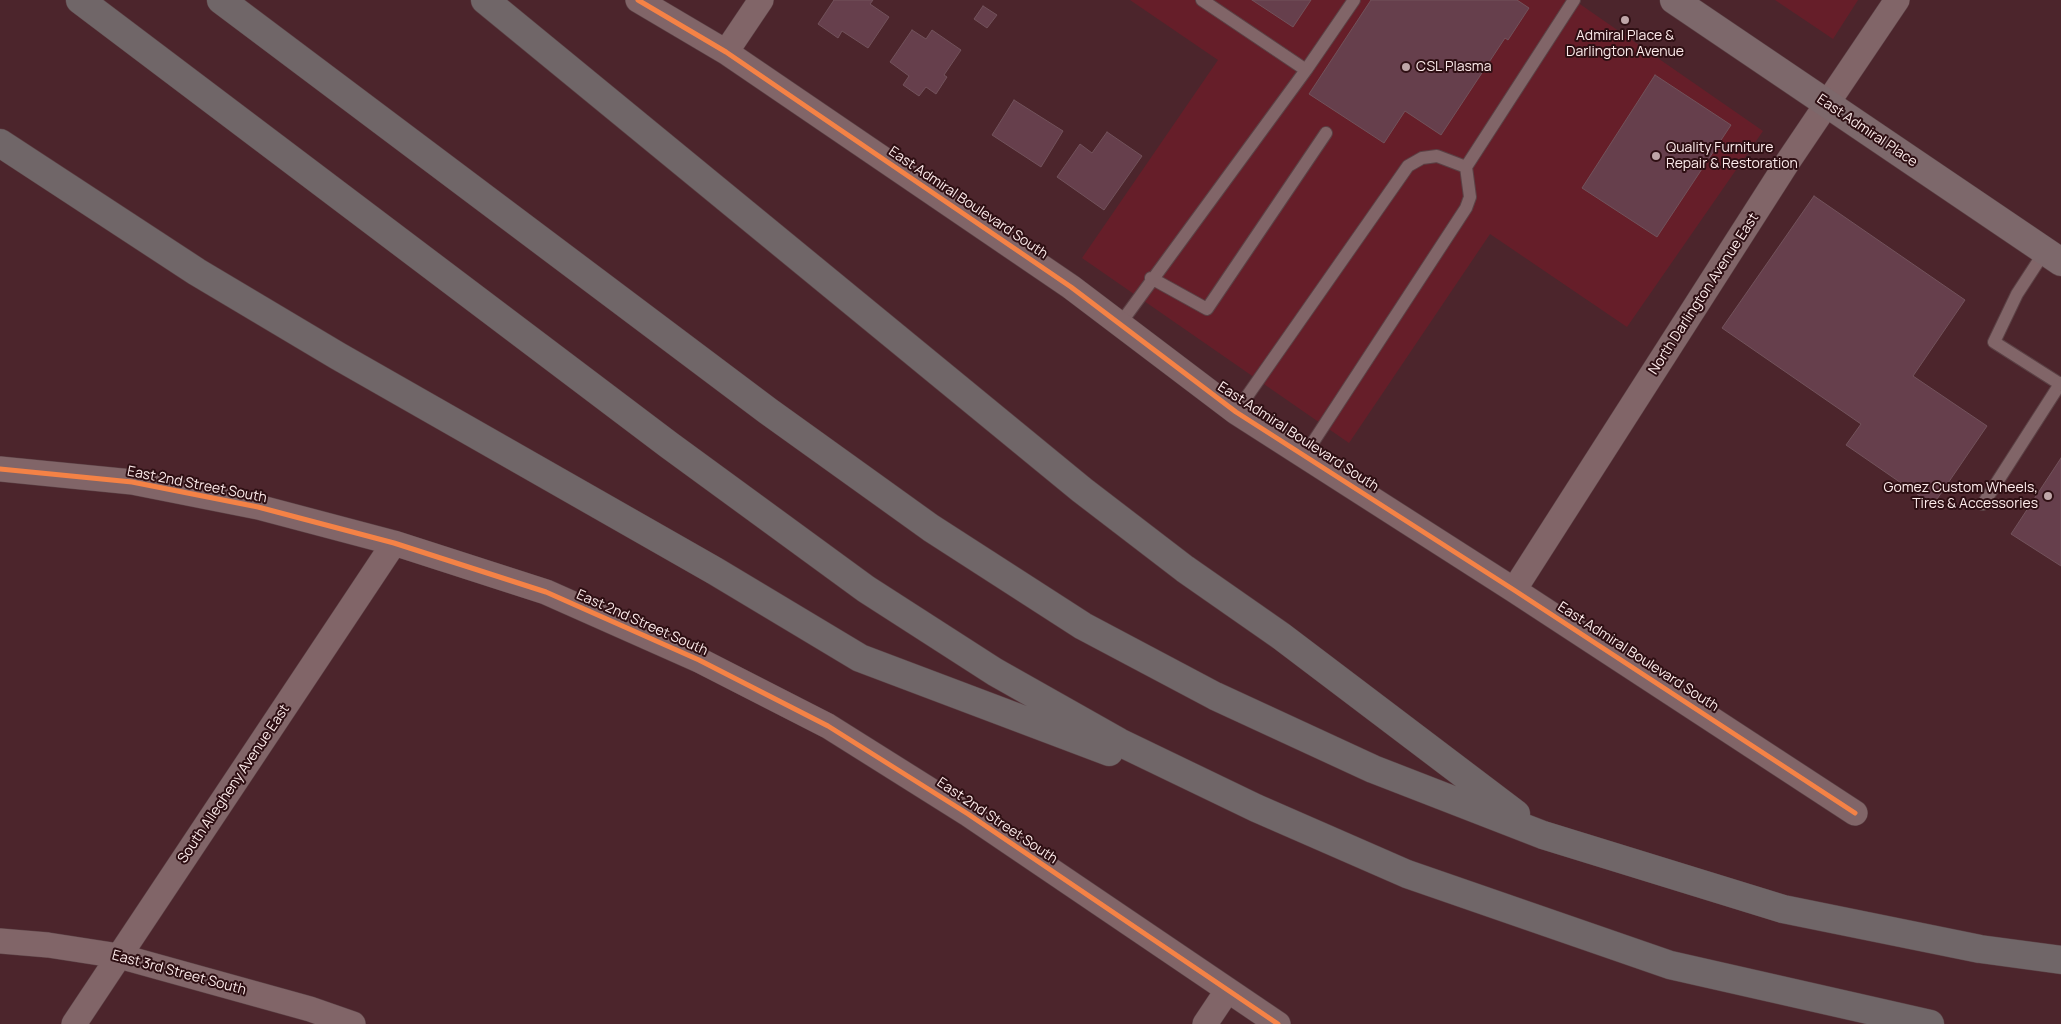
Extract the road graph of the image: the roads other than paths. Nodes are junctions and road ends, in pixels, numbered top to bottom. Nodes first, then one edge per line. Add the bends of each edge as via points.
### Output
1 (80, 0) edge
2 (221, 0) edge
3 (485, 0) edge
4 (638, 0) edge
5 (761, 0) edge
6 (1202, 0) edge
7 (1354, 0) edge
8 (1574, 0) edge
9 (1674, 0) edge
10 (1898, 0) edge
11 (726, 52) junction
12 (1306, 70) junction
13 (1828, 104) junction
14 (1326, 133) dead end
15 (0, 143) edge
16 (1466, 167) junction
17 (2053, 257) edge
18 (1151, 278) junction
19 (1120, 324) junction
20 (2060, 384) edge
21 (1236, 412) junction
22 (1304, 456) junction
23 (0, 469) edge
24 (1983, 504) dead end
25 (394, 543) junction
26 (1514, 590) junction
27 (1256, 808) junction
28 (1856, 813) dead end
29 (1543, 835) junction
30 (0, 941) edge
31 (119, 956) junction
32 (2061, 960) edge
33 (1227, 991) junction
34 (74, 1024) edge
35 (353, 1024) edge
36 (1205, 1024) edge
37 (1278, 1024) edge
38 (1930, 1024) edge

1 - 27 highway via 669,445 866,589 995,672 1119,742
2 - 29 highway via 768,411 931,528 1083,626 1215,696 1374,769
3 - 29 highway via 1082,490
4 - 11 street, East Admiral Boulevard South
5 - 11 street
6 - 12 lane
7 - 12 lane
8 - 16 lane
9 - 13 main road, East Admiral Place
10 - 13 street, North Darlington Avenue East
11 - 19 street, East Admiral Boulevard South via 1071,286
12 - 18 lane
13 - 17 main road, East Admiral Place
13 - 26 street, North Darlington Avenue East
14 - 18 lane via 1207,309
15 - 27 highway via 197,272 860,658
16 - 21 lane via 1437,156 1422,158 1408,166
16 - 22 lane via 1470,197 1466,208
17 - 20 lane via 2017,294 1994,342
18 - 19 lane
19 - 21 street, East Admiral Boulevard South
20 - 24 lane
21 - 22 street, East Admiral Boulevard South
22 - 26 street, East Admiral Boulevard South
23 - 25 street, East 2nd Street South via 132,482 258,507
25 - 31 street, South Allegheny Avenue East
25 - 33 street, East 2nd Street South via 546,592 699,660 828,726 968,814
26 - 28 street, East Admiral Boulevard South
27 - 38 highway via 1408,874 1670,964
29 - 32 highway via 1782,909 1980,949
30 - 31 street, East 3rd Street South
31 - 34 street, South Allegheny Avenue East
31 - 35 street, East 3rd Street South
33 - 36 street
33 - 37 street, East 2nd Street South

